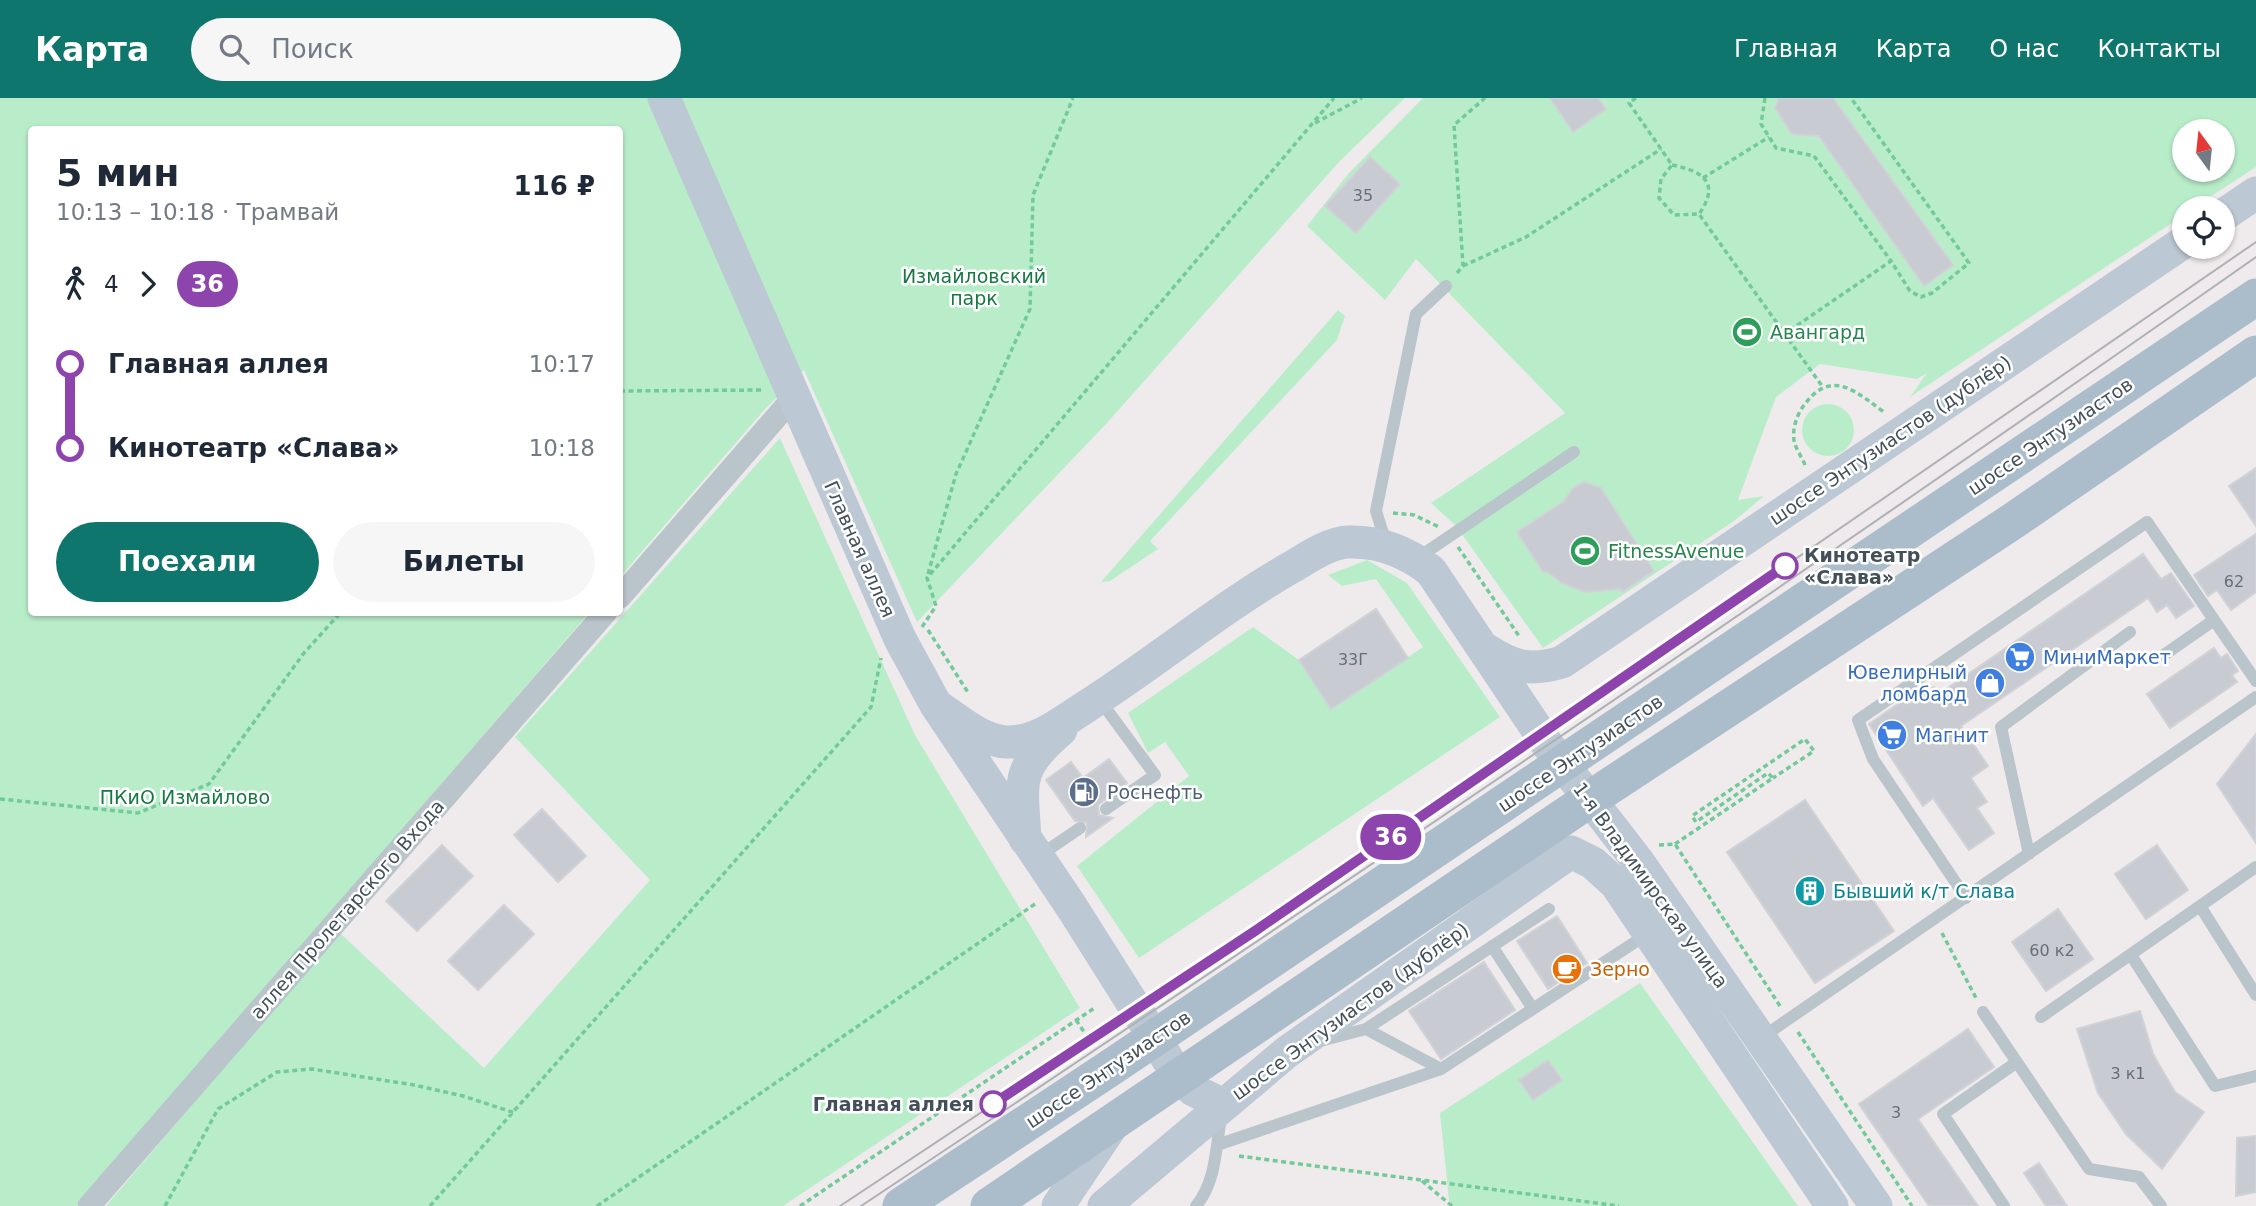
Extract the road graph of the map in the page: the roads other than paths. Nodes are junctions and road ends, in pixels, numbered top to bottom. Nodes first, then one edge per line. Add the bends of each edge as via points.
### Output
1 (664, 98) edge
2 (2256, 193) edge
3 (2235, 207) edge
4 (2172, 250) edge
5 (1446, 286) road end
6 (2256, 297) edge
7 (2256, 354) edge
8 (790, 401) junction
9 (1574, 452) dead end
10 (1402, 554) junction
11 (623, 594) edge
12 (603, 616) edge
13 (2214, 620) junction
14 (2130, 632) dead end
15 (1484, 648) junction
16 (2164, 655) dead end
17 (2256, 681) edge
18 (2256, 697) edge
19 (1099, 699) junction
20 (936, 705) junction
21 (1562, 765) junction
22 (1590, 799) junction
23 (1106, 809) dead end
24 (1080, 828) dead end
25 (1561, 839) junction
26 (1031, 850) junction
27 (2029, 854) junction
28 (2256, 867) edge
29 (1966, 898) junction
30 (2200, 906) junction
31 (1549, 909) dead end
32 (1650, 932) junction
33 (1492, 946) junction
34 (2131, 955) junction
35 (2256, 995) edge
36 (1533, 1009) junction
37 (1983, 1012) road end
38 (2041, 1017) dead end
39 (1366, 1028) junction
40 (1154, 1039) junction
41 (1760, 1039) junction
42 (1287, 1052) junction
43 (2017, 1062) junction
44 (1441, 1069) junction
45 (2256, 1076) edge
46 (1179, 1077) junction
47 (1222, 1104) junction
48 (1115, 1121) junction
49 (1216, 1149) junction
50 (89, 1206) edge
51 (901, 1206) edge
52 (989, 1206) edge
53 (1058, 1206) edge
54 (1104, 1206) edge
55 (1196, 1206) edge
56 (1832, 1206) edge
57 (1876, 1206) edge
58 (2004, 1206) edge
59 (2161, 1206) edge

1 - 8 main road, Главная аллея
2 - 3 main road
4 - 15 main road, шоссе Энтузиастов (дублёр) via 1562,662 1529,669 1509,664
5 - 10 lane via 1416,314 1376,511
6 - 21 main road, шоссе Энтузиастов
7 - 22 main road
8 - 11 street
8 - 20 main road, Главная аллея via 900,639
9 - 10 lane
10 - 15 main road, 1-я Владимирская улица via 1431,571
10 - 19 main road via 1346,542 1315,554 1247,593
12 - 50 street, аллея Пролетарского Входа via 461,788
13 - 16 lane
13 - 17 lane
13 - 29 lane via 2147,522 1858,720 1873,759
14 - 27 lane via 2001,727
15 - 21 main road, 1-я Владимирская улица
18 - 27 lane
19 - 20 main road via 1042,735 1002,742 973,730
19 - 23 lane via 1155,775
19 - 26 main road via 1042,746 1023,774
20 - 26 main road, Главная аллея
21 - 22 main road, 1-я Владимирская улица
21 - 40 main road, шоссе Энтузиастов
22 - 25 main road
22 - 41 main road, 1-я Владимирская улица
24 - 26 lane
25 - 32 main road, 1-я Владимирская улица via 1616,884
25 - 42 main road, шоссе Энтузиастов (дублёр)
25 - 46 main road
26 - 40 main road, Главная аллея
27 - 29 lane
28 - 30 lane
29 - 41 lane
30 - 34 lane
30 - 35 lane
31 - 33 lane
32 - 36 lane
32 - 56 main road, 1-я Владимирская улица
33 - 36 lane
33 - 39 lane
34 - 38 lane
34 - 45 lane via 2215,1086
36 - 44 lane
37 - 43 lane
39 - 42 lane
39 - 44 lane
40 - 46 main road, Главная аллея
40 - 51 main road, шоссе Энтузиастов
41 - 57 main road, 1-я Владимирская улица
42 - 47 main road, шоссе Энтузиастов (дублёр)
43 - 58 lane via 1943,1114
43 - 59 lane via 2089,1169 2139,1177
44 - 49 lane
46 - 47 main road via 1193,1090
46 - 48 main road
47 - 49 lane
47 - 54 main road, шоссе Энтузиастов (дублёр)
48 - 52 main road
48 - 53 main road
49 - 55 lane via 1213,1172

